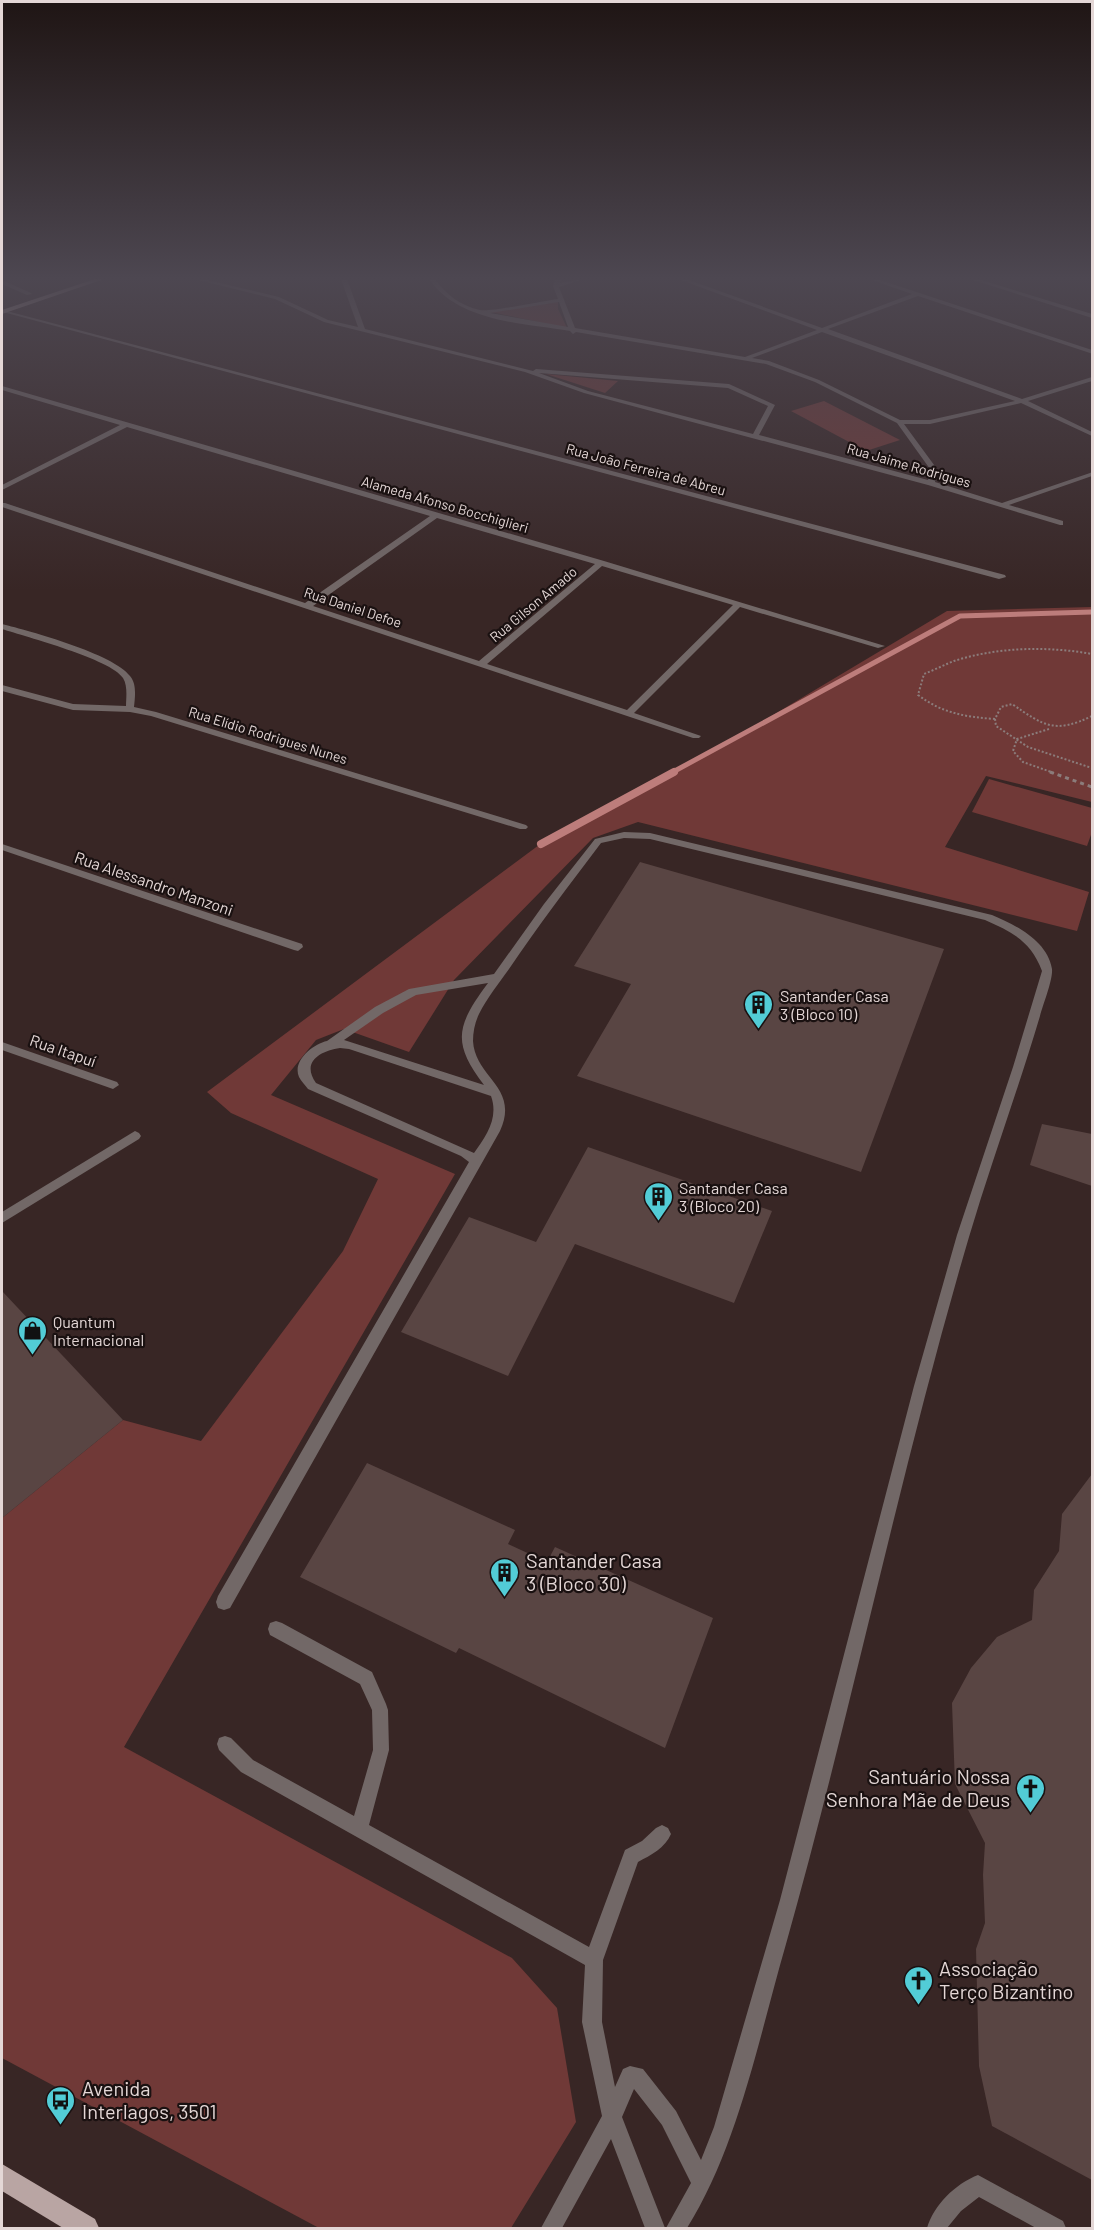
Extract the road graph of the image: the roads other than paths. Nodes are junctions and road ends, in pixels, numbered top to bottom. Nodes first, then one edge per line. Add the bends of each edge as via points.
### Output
1 (271, 383) edge
2 (563, 383) edge
3 (690, 383) edge
4 (819, 383) edge
5 (972, 383) edge
6 (1079, 383) edge
7 (2, 388) edge
8 (614, 391) dead end
9 (607, 397) junction
10 (1022, 401) junction
11 (899, 422) junction
12 (125, 424) junction
13 (1092, 434) edge
14 (755, 436) junction
15 (1092, 474) edge
16 (931, 483) junction
17 (2, 488) edge
18 (2, 505) edge
19 (1002, 505) junction
20 (436, 516) junction
21 (1060, 523) dead end
22 (601, 563) junction
23 (1002, 577) dead end
24 (738, 604) junction
25 (308, 606) junction
26 (2, 626) edge
27 (881, 646) dead end
28 (481, 664) junction
29 (2, 688) edge
30 (130, 710) junction
31 (628, 714) junction
32 (696, 736) dead end
33 (523, 827) dead end
34 (2, 847) edge
35 (298, 947) dead end
36 (498, 977) junction
37 (331, 1044) junction
38 (2, 1046) edge
39 (113, 1085) dead end
40 (495, 1093) junction
41 (135, 1136) dead end
42 (476, 1161) junction
43 (2, 1218) edge
44 (224, 1602) dead end
45 (276, 1629) dead end
46 (225, 1744) dead end
47 (359, 1829) junction
48 (662, 1834) dead end
49 (594, 1960) junction
50 (612, 2117) junction
51 (2, 2177) edge
52 (702, 2182) junction
53 (86, 2229) edge
54 (550, 2229) edge
55 (655, 2229) edge
56 (676, 2229) edge
57 (937, 2229) edge
58 (1056, 2229) edge

1 - 23 street, Rua João Ferreira de Abreu
2 - 9 street, Rua Jaime Rodrigues
3 - 14 street via 739,389 772,405
4 - 11 street
5 - 10 street
6 - 10 street
7 - 12 street, Alameda Afonso Bocchiglieri
8 - 9 street
9 - 14 street, Rua Jaime Rodrigues
10 - 11 street via 930,422
10 - 13 street
11 - 16 street via 934,469
12 - 17 street
12 - 20 street, Alameda Afonso Bocchiglieri
14 - 16 street, Rua Jaime Rodrigues
15 - 19 street
16 - 19 street, Rua Jaime Rodrigues
18 - 25 street, Rua Daniel Defoe
19 - 21 street, Rua Jaime Rodrigues
20 - 22 street, Alameda Afonso Bocchiglieri
20 - 25 street
22 - 24 street, Alameda Afonso Bocchiglieri
22 - 28 street, Rua Gilson Amado
24 - 27 street, Alameda Afonso Bocchiglieri
24 - 31 street
25 - 28 street, Rua Daniel Defoe
26 - 30 street via 120,670 129,684
28 - 31 street, Rua Daniel Defoe
29 - 30 street, Rua Elídio Rodrigues Nunes via 72,707
30 - 33 street, Rua Elídio Rodrigues Nunes
31 - 32 street, Rua Daniel Defoe
34 - 35 street, Rua Alessandro Manzoni
36 - 37 street via 413,992 379,1010
36 - 40 street via 471,1018 467,1040 471,1061
36 - 52 street via 598,841 633,834 987,917 1028,938 1041,954 1047,971 963,1235 789,1900 724,2127
37 - 40 street via 350,1045
37 - 42 street via 316,1050 304,1066 304,1075 312,1086
38 - 39 street, Rua Itapuí
40 - 42 street via 500,1112
41 - 43 street
42 - 44 street
45 - 47 street via 366,1678 380,1710 381,1750
46 - 47 street via 247,1766
47 - 49 street
48 - 49 street via 631,1856
49 - 50 street via 592,2022
50 - 52 street via 630,2076 636,2076 669,2118
50 - 54 street
50 - 55 street
51 - 53 main road
52 - 56 street
57 - 58 street via 940,2220 978,2185

